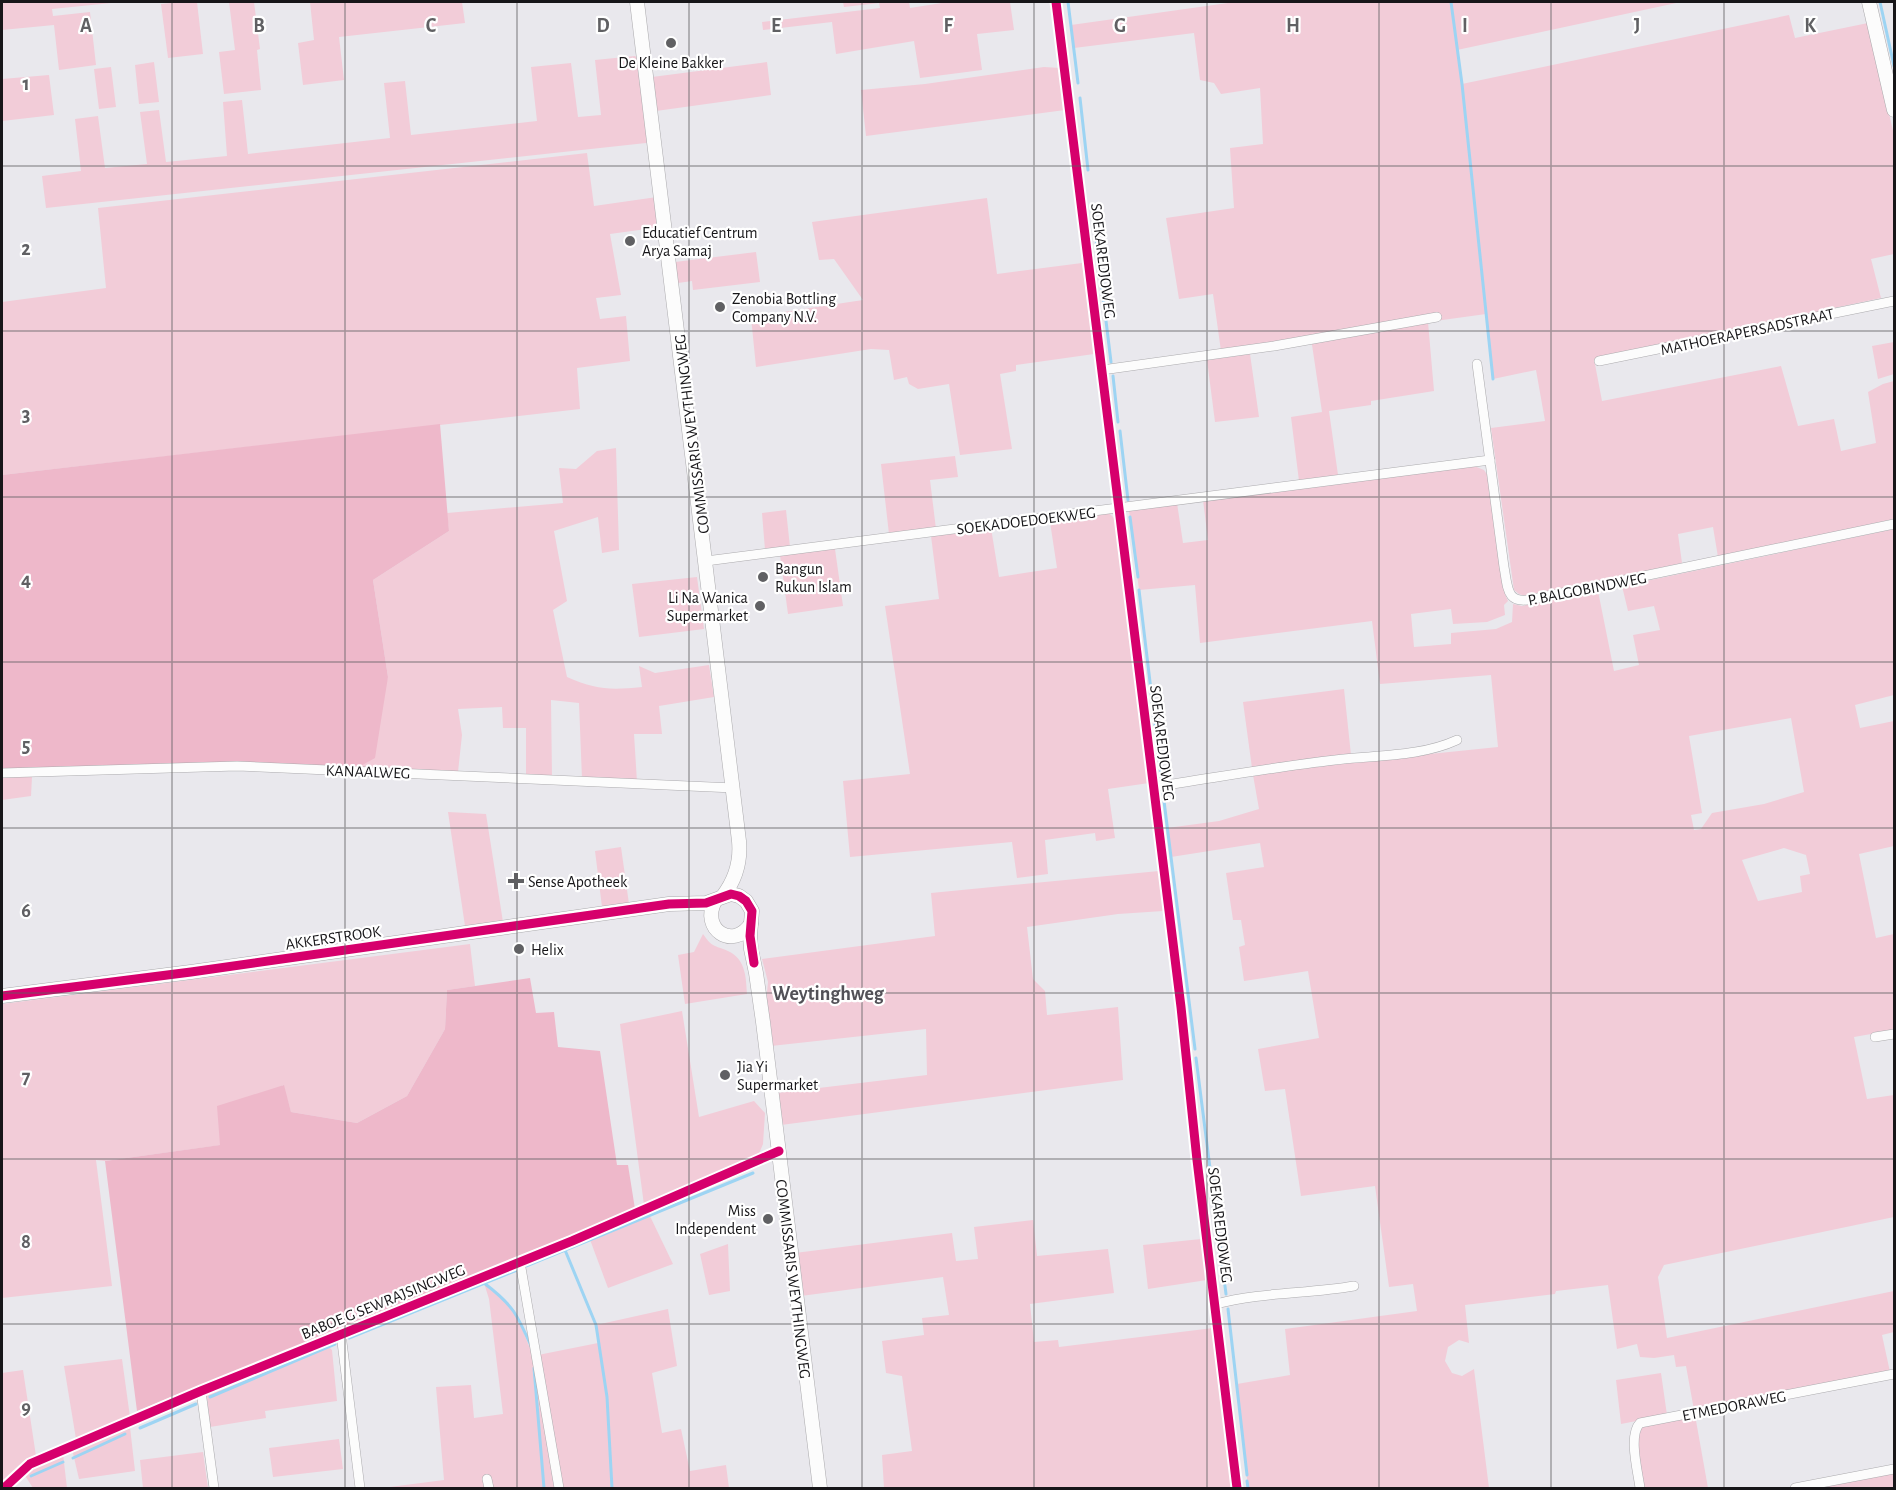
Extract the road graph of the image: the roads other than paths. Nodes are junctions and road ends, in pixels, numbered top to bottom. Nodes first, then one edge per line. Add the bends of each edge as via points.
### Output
1 (637, 2) edge
2 (1056, 2) edge
3 (1869, 2) edge
4 (1894, 110) edge
5 (1894, 301) edge
6 (1437, 317) dead end
7 (1599, 361) dead end
8 (1478, 364) dead end
9 (1102, 370) junction
10 (1490, 460) junction
11 (1119, 509) junction
12 (1894, 524) edge
13 (706, 561) junction
14 (1457, 740) dead end
15 (2, 773) edge
16 (1153, 787) junction
17 (734, 788) junction
18 (739, 866) junction
19 (719, 898) junction
20 (746, 901) junction
21 (669, 904) junction
22 (712, 924) junction
23 (751, 924) junction
24 (729, 936) junction
25 (754, 963) junction
26 (2, 996) edge
27 (1894, 1034) edge
28 (1875, 1037) dead end
29 (778, 1151) junction
30 (520, 1262) junction
31 (1354, 1286) dead end
32 (1216, 1304) junction
33 (341, 1334) junction
34 (1894, 1374) edge
35 (201, 1391) junction
36 (1894, 1469) edge
37 (4, 1488) edge
38 (214, 1488) edge
39 (360, 1488) edge
40 (559, 1488) edge
41 (820, 1488) edge
42 (1237, 1488) edge
43 (1640, 1488) edge
44 (1795, 1488) edge

1 - 13 main road, COMMISSARIS WEYTHINGWEG
2 - 9 street, SOEKAREDJOWEG
3 - 4 main road
5 - 7 street, MATHOERAPERSADSTRAAT
6 - 9 street via 1274,346
8 - 10 street, P. BALGOBINDWEG
9 - 11 street, SOEKAREDJOWEG
10 - 11 street, SOEKADOEDOEKWEG
10 - 12 street, P. BALGOBINDWEG via 1509,593 1518,601
11 - 13 street, SOEKADOEDOEKWEG
11 - 16 street, SOEKAREDJOWEG
13 - 17 main road, COMMISSARIS WEYTHINGWEG
14 - 16 street via 1426,751 1334,760
15 - 17 street, KANAALWEG via 237,766
16 - 32 street, SOEKAREDJOWEG
17 - 18 main road, COMMISSARIS WEYTHINGWEG
18 - 19 main road, COMMISSARIS WEYTHINGWEG via 730,887
18 - 20 main road, COMMISSARIS WEYTHINGWEG
19 - 20 main road via 731,894
19 - 21 main road, AKKERSTROOK
19 - 22 main road via 710,914
20 - 23 main road via 752,911
21 - 22 main road via 696,911
21 - 26 main road, AKKERSTROOK
22 - 24 main road via 718,932
23 - 24 main road via 742,934
23 - 25 main road, COMMISSARIS WEYTHINGWEG
24 - 25 main road via 745,947
25 - 29 main road, COMMISSARIS WEYTHINGWEG
27 - 28 street
29 - 30 street, BABOE G SEWRAJSINGWEG
29 - 41 main road, COMMISSARIS WEYTHINGWEG
30 - 33 street, BABOE G SEWRAJSINGWEG
30 - 40 street
31 - 32 street
32 - 42 street, SOEKAREDJOWEG
33 - 35 street, BABOE G SEWRAJSINGWEG
33 - 39 street
34 - 43 street, ETMEDORAWEG via 1640,1423 1633,1436
35 - 37 street, BABOE G SEWRAJSINGWEG via 30,1464
35 - 38 street
36 - 44 street

